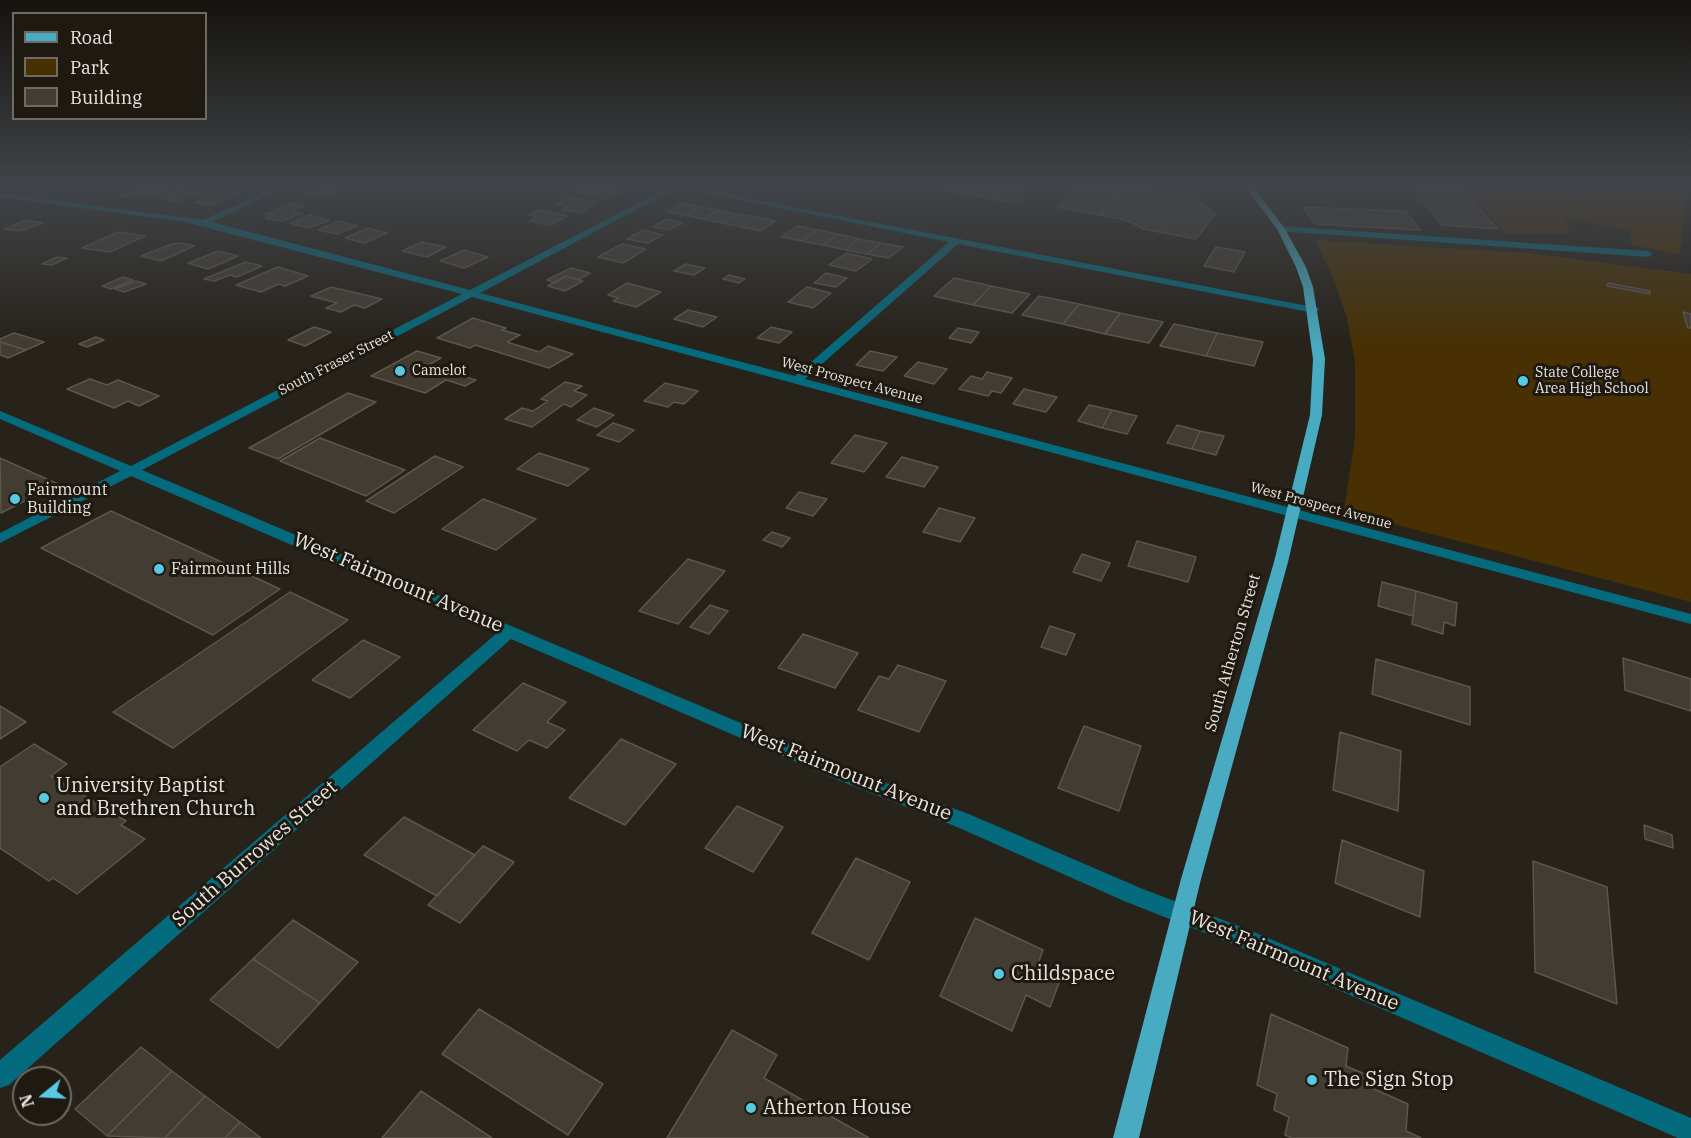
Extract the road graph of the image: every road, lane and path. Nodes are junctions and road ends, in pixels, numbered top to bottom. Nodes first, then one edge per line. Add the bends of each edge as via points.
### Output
1 (272, 241) edge
2 (571, 241) edge
3 (956, 241) joint
4 (1287, 241) edge
5 (1459, 241) edge
6 (1648, 254) dead end
7 (470, 294) junction
8 (1314, 310) junction
9 (796, 381) junction
10 (0, 415) edge
11 (129, 470) junction
12 (1293, 514) junction
13 (0, 539) edge
14 (1691, 620) edge
15 (510, 631) junction
16 (1182, 914) junction
17 (0, 1076) edge
18 (1691, 1131) edge
19 (1126, 1138) edge

1 - 7 street, West Prospect Avenue
2 - 7 street, South Fraser Street
3 - 8 street
3 - 9 street
4 - 8 main road, South Atherton Street via 1301,267
5 - 6 street
7 - 9 street, West Prospect Avenue
7 - 11 street, South Fraser Street
8 - 12 main road, South Atherton Street via 1318,399
9 - 12 street, West Prospect Avenue
10 - 11 street, West Fairmount Avenue
11 - 13 street, South Fraser Street
11 - 15 street, West Fairmount Avenue
12 - 14 street, West Prospect Avenue
12 - 16 main road, South Atherton Street
15 - 16 street, West Fairmount Avenue
15 - 17 street, South Burrowes Street
16 - 18 street, West Fairmount Avenue
16 - 19 main road, South Atherton Street

